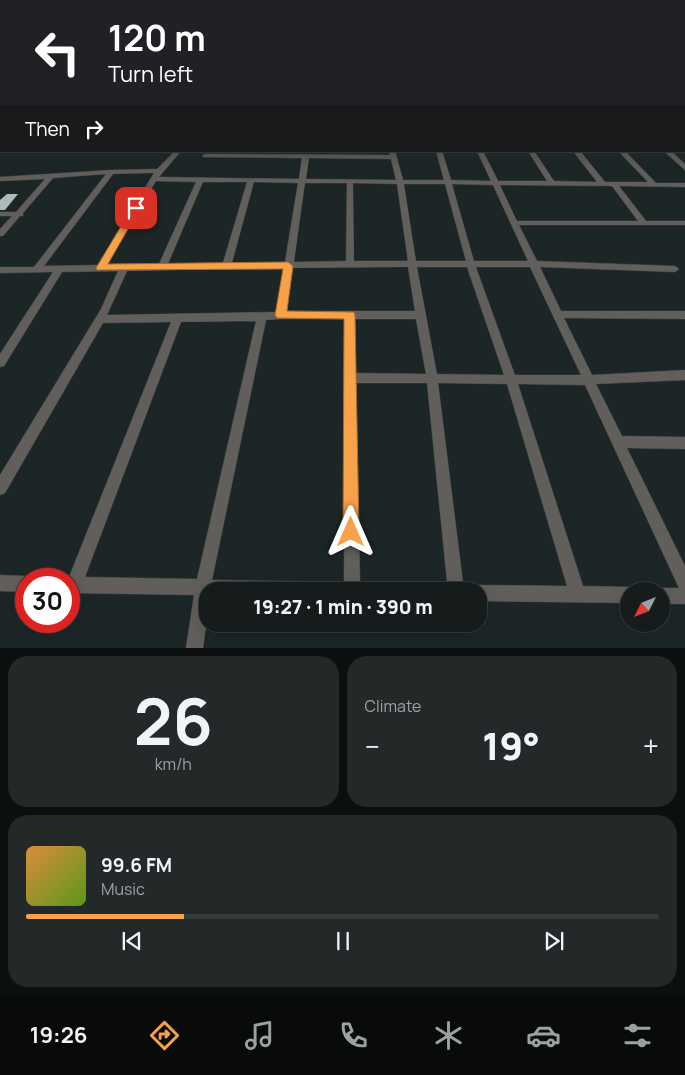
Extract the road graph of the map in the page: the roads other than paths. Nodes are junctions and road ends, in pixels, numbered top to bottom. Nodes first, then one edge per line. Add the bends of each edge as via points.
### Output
1 (177, 152) edge
2 (439, 152) edge
3 (480, 152) edge
4 (532, 152) edge
5 (577, 152) edge
6 (622, 152) edge
7 (668, 152) edge
8 (226, 154) edge
9 (282, 154) edge
10 (350, 154) edge
11 (393, 154) edge
12 (206, 156) dead end
13 (306, 156) junction
14 (685, 168) edge
15 (159, 171) junction
16 (111, 172) junction
17 (51, 177) junction
18 (0, 179) edge
19 (154, 179) junction
20 (201, 179) junction
21 (251, 180) junction
22 (303, 180) junction
23 (350, 181) junction
24 (448, 181) junction
25 (400, 182) junction
26 (494, 182) junction
27 (551, 182) junction
28 (602, 183) junction
29 (613, 183) junction
30 (653, 184) junction
31 (685, 184) edge
32 (0, 214) edge
33 (20, 214) junction
34 (515, 223) junction
35 (644, 223) junction
36 (685, 223) edge
37 (0, 234) edge
38 (350, 264) junction
39 (535, 264) junction
40 (412, 265) junction
41 (471, 265) junction
42 (164, 266) junction
43 (227, 266) junction
44 (288, 266) junction
45 (124, 267) junction
46 (60, 268) junction
47 (101, 268) junction
48 (37, 269) junction
49 (675, 269) dead end
50 (0, 270) edge
51 (558, 314) junction
52 (281, 315) junction
53 (350, 315) junction
54 (420, 315) junction
55 (685, 315) edge
56 (262, 317) junction
57 (176, 318) junction
58 (100, 319) junction
59 (0, 362) edge
60 (685, 375) edge
61 (350, 378) junction
62 (432, 379) junction
63 (511, 379) junction
64 (588, 380) junction
65 (618, 442) junction
66 (685, 443) edge
67 (0, 488) edge
68 (78, 568) edge
69 (204, 582) edge
70 (352, 582) edge
71 (455, 582) edge
72 (0, 583) edge
73 (685, 583) edge
74 (15, 584) edge
75 (80, 585) edge
76 (199, 587) edge
77 (487, 592) edge
78 (578, 595) junction
79 (620, 596) edge
80 (670, 596) edge
81 (685, 596) edge
82 (199, 614) edge
83 (194, 648) edge

1 - 15 street
2 - 24 street
3 - 26 street
4 - 27 street
5 - 28 street
6 - 30 street
7 - 14 street
8 - 9 street
8 - 12 street
9 - 13 street
10 - 11 street
10 - 13 street
11 - 25 street
13 - 22 street
15 - 16 street
15 - 19 street
16 - 17 street via 56,174
16 - 48 street
17 - 18 street
17 - 33 street
19 - 20 street
19 - 47 street
20 - 21 street
20 - 42 street
21 - 22 street
21 - 43 street
22 - 23 street
22 - 44 street
23 - 25 street
23 - 38 street
24 - 25 street
24 - 26 street
24 - 41 street
25 - 40 street
26 - 27 street
26 - 34 street
27 - 28 street
28 - 29 street
29 - 30 street
29 - 35 street
30 - 31 street
32 - 33 street
33 - 37 street
34 - 35 street
34 - 39 street
35 - 36 street
38 - 40 street
38 - 44 street
39 - 41 street
39 - 49 street
39 - 51 street
40 - 41 street
40 - 54 street
41 - 63 street
42 - 43 street
42 - 45 street
43 - 44 street
44 - 52 street
45 - 47 street
45 - 58 street
46 - 47 street
46 - 48 street
46 - 59 street
48 - 50 street
51 - 55 street
51 - 64 street
52 - 53 street
52 - 56 street
53 - 54 street
53 - 61 street
54 - 62 street
56 - 57 street
56 - 69 street
57 - 58 street
57 - 68 street
58 - 67 street
60 - 64 street
61 - 62 street
61 - 70 street
62 - 63 street
62 - 71 street
63 - 64 street
63 - 78 street
64 - 65 street
65 - 66 street
65 - 73 street
72 - 74 street
75 - 76 street
77 - 78 street
78 - 79 street
80 - 81 street
82 - 83 street

